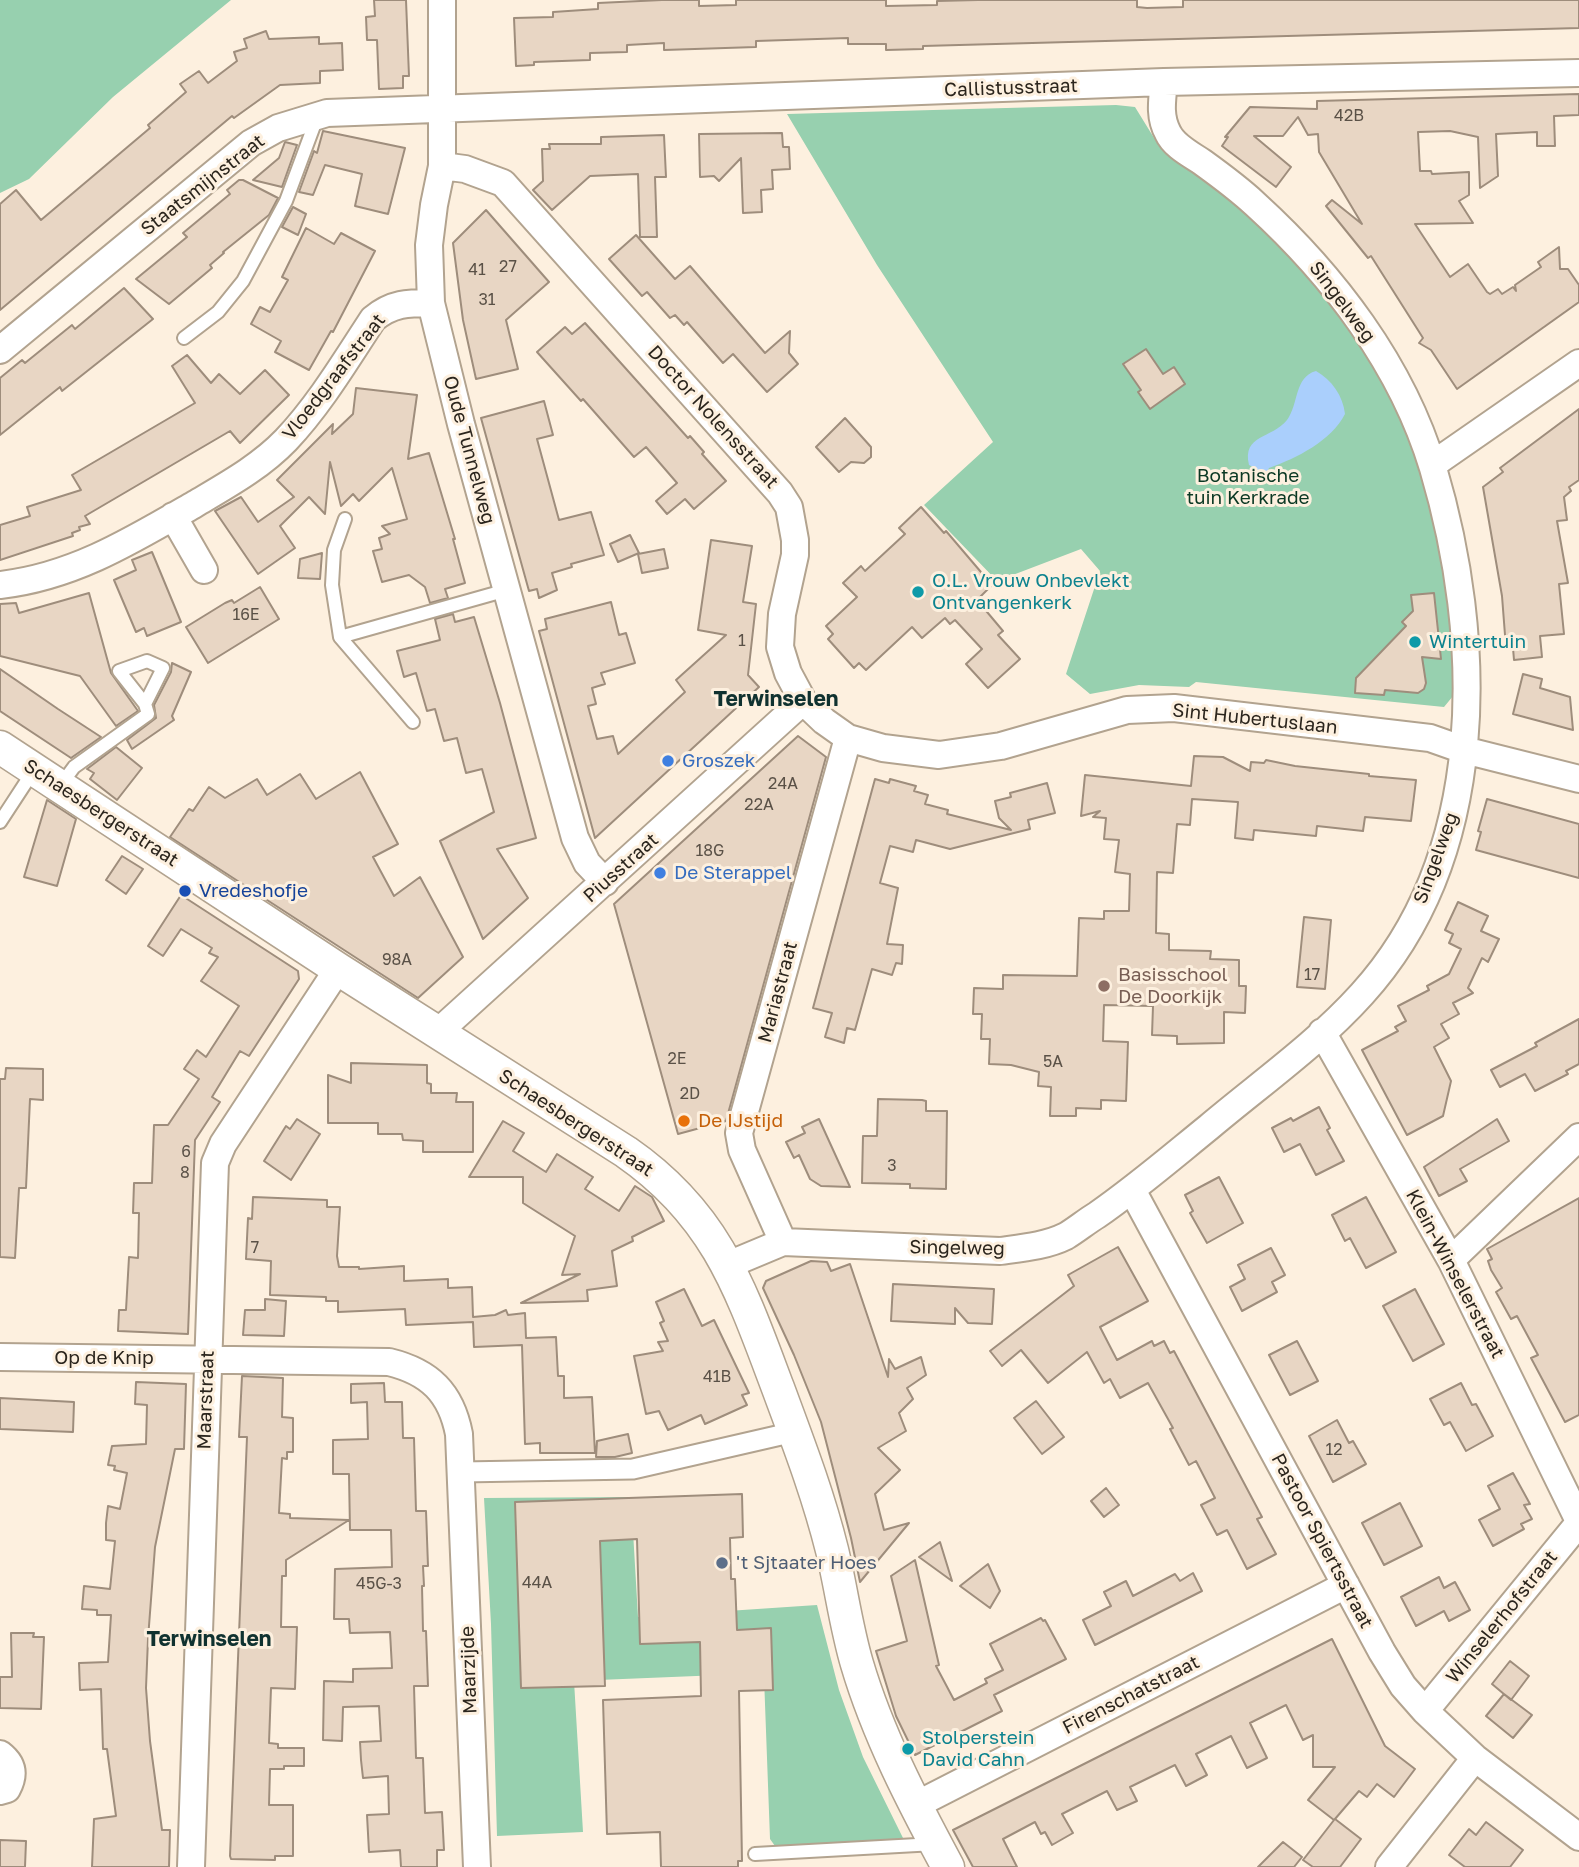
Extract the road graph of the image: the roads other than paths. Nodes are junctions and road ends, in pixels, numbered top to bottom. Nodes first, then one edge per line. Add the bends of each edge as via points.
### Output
1 (442, 0) edge
2 (1579, 73) edge
3 (1164, 82) junction
4 (443, 108) junction
5 (318, 115) junction
6 (442, 166) junction
7 (431, 303) junction
8 (184, 338) dead end
9 (0, 350) edge
10 (1579, 363) edge
11 (1432, 465) junction
12 (173, 516) junction
13 (345, 519) dead end
14 (204, 570) dead end
15 (0, 585) edge
16 (507, 590) junction
17 (341, 637) junction
18 (803, 701) junction
19 (145, 704) dead end
20 (413, 722) dead end
21 (848, 738) junction
22 (0, 747) edge
23 (1464, 750) junction
24 (47, 778) junction
25 (1579, 779) edge
26 (0, 822) edge
27 (606, 882) junction
28 (338, 969) junction
29 (1322, 1032) junction
30 (437, 1033) junction
31 (1579, 1138) edge
32 (1132, 1191) junction
33 (783, 1242) junction
34 (1451, 1260) junction
35 (728, 1265) junction
36 (0, 1357) edge
37 (208, 1358) junction
38 (794, 1432) junction
39 (462, 1472) junction
40 (1579, 1522) edge
41 (1346, 1585) junction
42 (1425, 1711) junction
43 (0, 1754) edge
44 (1475, 1758) junction
45 (0, 1791) edge
46 (916, 1805) junction
47 (1579, 1838) edge
48 (755, 1854) dead end
49 (942, 1855) edge
50 (191, 1867) edge
51 (477, 1867) edge
52 (1389, 1867) edge

1 - 4 street, Oude Tunnelweg
2 - 3 street, Callistusstraat
3 - 4 street, Callistusstraat
3 - 11 street, Singelweg via 1161,115 1168,136 1252,201 1338,293 1404,396
4 - 5 street, Staatsmijnstraat
4 - 6 street, Oude Tunnelweg
5 - 8 lane via 286,201 243,282 218,312
5 - 9 street, Staatsmijnstraat via 251,143
6 - 7 street, Oude Tunnelweg via 429,245
6 - 18 street, Doctor Nolensstraat via 503,183 780,493 793,524 795,555 780,647
7 - 12 street, Vloedgraafstraat via 398,304 373,319 313,408 282,444 243,475
7 - 16 street, Oude Tunnelweg
10 - 11 street
11 - 23 street, Singelweg via 1462,604
12 - 14 street
12 - 15 street, Vloedgraafstraat via 106,555 67,570
13 - 17 lane via 334,550 332,585
16 - 17 lane
16 - 27 street, Oude Tunnelweg via 575,838 587,863
17 - 20 lane
18 - 21 street, Doctor Nolensstraat
18 - 27 street, Piusstraat
19 - 24 lane via 144,718 74,767
21 - 23 street, Sint Hubertuslaan via 939,755 1000,746 1127,710 1174,708 1430,738
21 - 33 street, Mariastraat via 739,1133 742,1150
22 - 24 street, Schaesbergerstraat
23 - 25 street, Sint Hubertuslaan
23 - 29 street, Singelweg via 1453,816 1432,880 1403,940 1362,994
24 - 26 lane
24 - 28 street, Schaesbergerstraat
27 - 30 street, Piusstraat
28 - 30 street, Schaesbergerstraat
28 - 37 street, Maarstraat via 215,1163
29 - 32 street, Singelweg
29 - 34 street, Klein-Winselerstraat
30 - 35 street, Schaesbergerstraat via 643,1164 689,1207
31 - 34 street
32 - 33 street, Singelweg via 1065,1236 1031,1247 1000,1251
32 - 41 street, Pastoor Spiertsstraat
33 - 35 street, Singelweg
34 - 40 street, Klein-Winselerstraat
35 - 38 street, Schaesbergerstraat
36 - 37 street, Op de Knip
37 - 39 street, Maarzijde via 390,1362 421,1373 445,1396 455,1415
37 - 50 street, Maarstraat
38 - 39 street via 633,1469
38 - 46 street, Schaesbergerstraat via 822,1513 856,1662 879,1730
39 - 51 street, Maarzijde
40 - 42 street, Winselerhofstraat
41 - 42 street, Pastoor Spiertsstraat via 1389,1664
41 - 46 street, Firenschatstraat
42 - 44 street, Pastoor Spiertsstraat
43 - 45 street via 13,1773 7,1789
44 - 47 street, Pastoor Spiertsstraat
44 - 52 street
46 - 49 street, Schaesbergerstraat
48 - 49 lane

